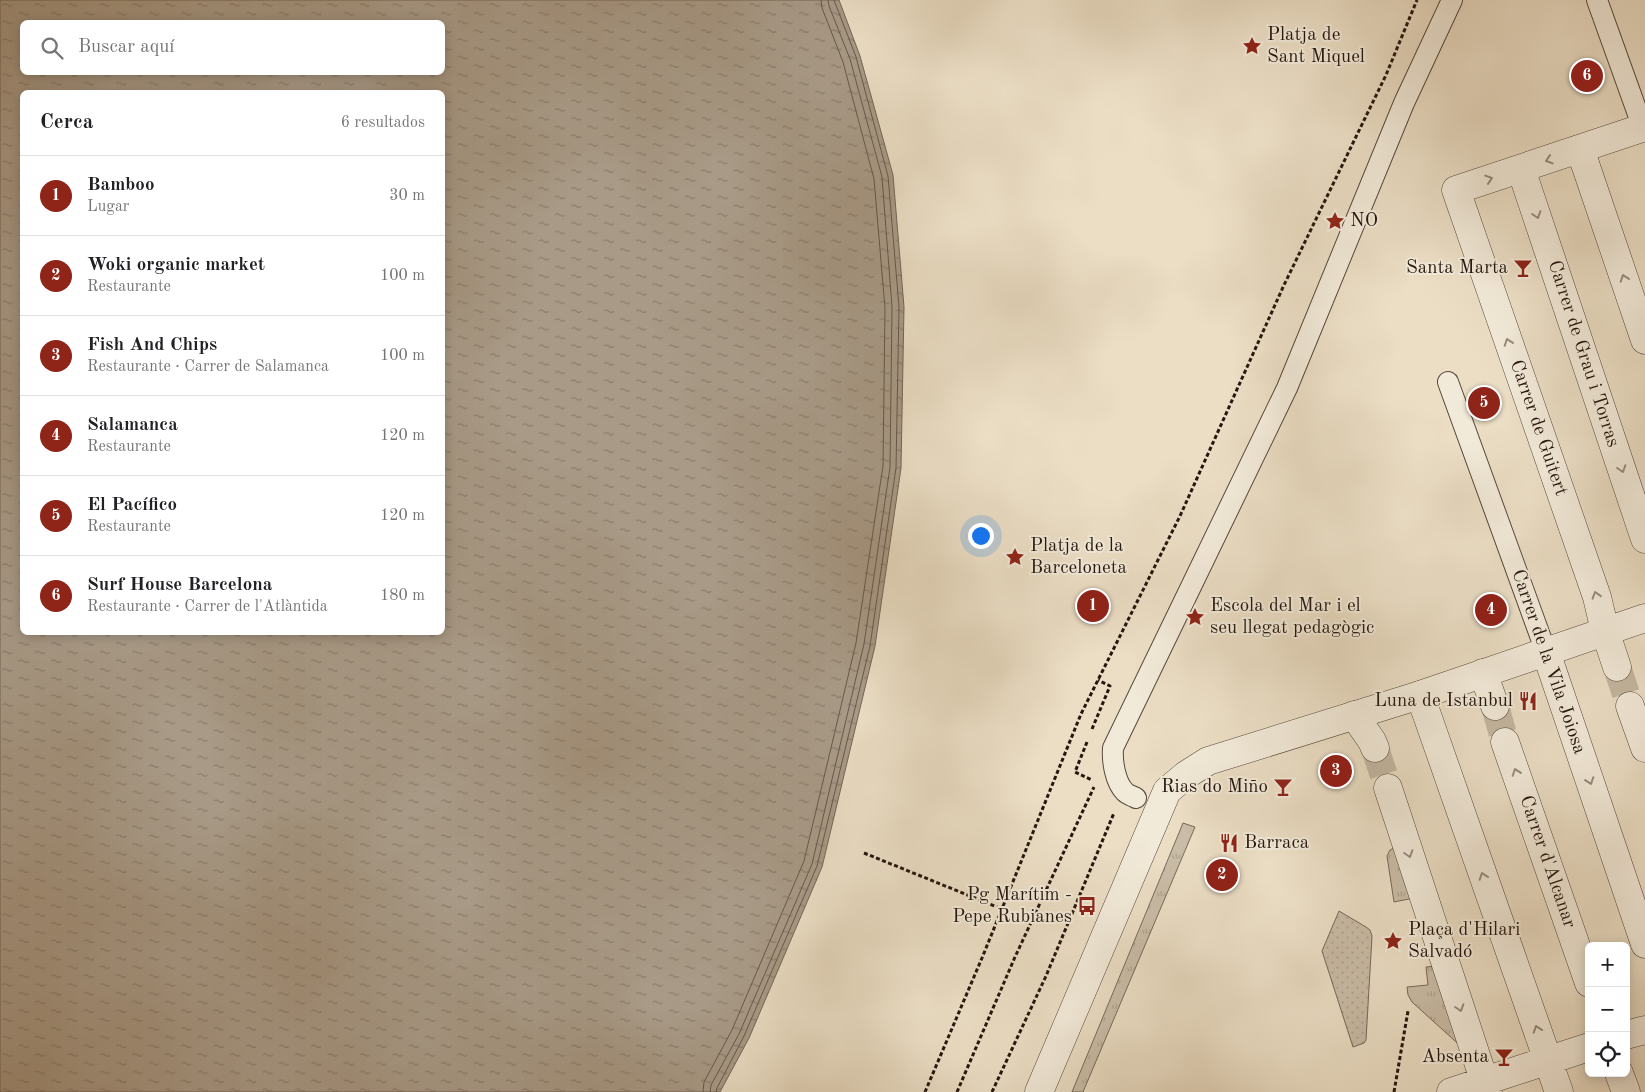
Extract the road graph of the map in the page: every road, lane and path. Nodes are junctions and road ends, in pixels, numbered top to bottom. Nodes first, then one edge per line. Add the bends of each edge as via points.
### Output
1 (1417, 0) edge
2 (1452, 0) edge
3 (1598, 0) edge
4 (1644, 129) edge
5 (1580, 150) junction
6 (1521, 169) junction
7 (1645, 340) edge
8 (1448, 382) dead end
9 (1645, 539) edge
10 (1645, 618) edge
11 (1605, 631) junction
12 (1546, 652) junction
13 (1618, 667) tunnel mouth
14 (1484, 673) junction
15 (1098, 680) junction
16 (1420, 694) junction
17 (1102, 705) dead end
18 (1495, 706) tunnel mouth
19 (1630, 706) tunnel mouth
20 (1354, 714) junction
21 (1505, 742) tunnel mouth
22 (1375, 748) tunnel mouth
23 (1645, 748) edge
24 (1075, 772) dead end
25 (1388, 788) tunnel mouth
26 (1130, 795) joint
27 (864, 853) dead end
28 (1002, 909) junction
29 (1645, 944) edge
30 (1585, 972) edge
31 (1408, 1011) dead end
32 (1645, 1030) edge
33 (1630, 1034) edge
34 (1585, 1048) edge
35 (1548, 1060) junction
36 (1621, 1077) edge
37 (1486, 1086) edge
38 (925, 1092) edge
39 (957, 1092) edge
40 (992, 1092) edge
41 (1039, 1092) edge
42 (1394, 1092) edge
43 (1451, 1092) edge
44 (1559, 1092) edge
45 (1626, 1092) edge

1 - 15 path via 1386,75 1284,285 1180,516
2 - 26 street via 1404,103 1287,388 1113,748 1120,782
3 - 4 street
4 - 5 street
5 -> 6 street
7 -> 5 street
6 -> 9 street, Carrer de Grau i Torras
11 -> 6 street, Carrer de Guitert via 1597,597 1456,190
8 - 12 street, Carrer de la Vila Joiosa
10 - 11 street
11 - 12 street
11 - 13 street, Carrer de Guitert
12 - 14 street
12 -> 29 street, Carrer de la Vila Joiosa
14 - 16 street
14 - 18 street
15 - 17 path via 1110,686
15 - 28 path via 1081,714
16 - 20 street
35 -> 16 street
19 - 23 street
20 - 22 street
20 - 41 street via 1208,761 1186,774 1167,792
30 -> 21 street, Carrer d'Alcanar
24 - 39 path via 1096,782
25 -> 37 street
26 - 40 path
27 - 28 path
28 - 38 path
31 - 42 path
32 - 33 street
34 - 35 street
35 - 37 street
35 - 44 street
36 - 45 street
37 - 43 street

